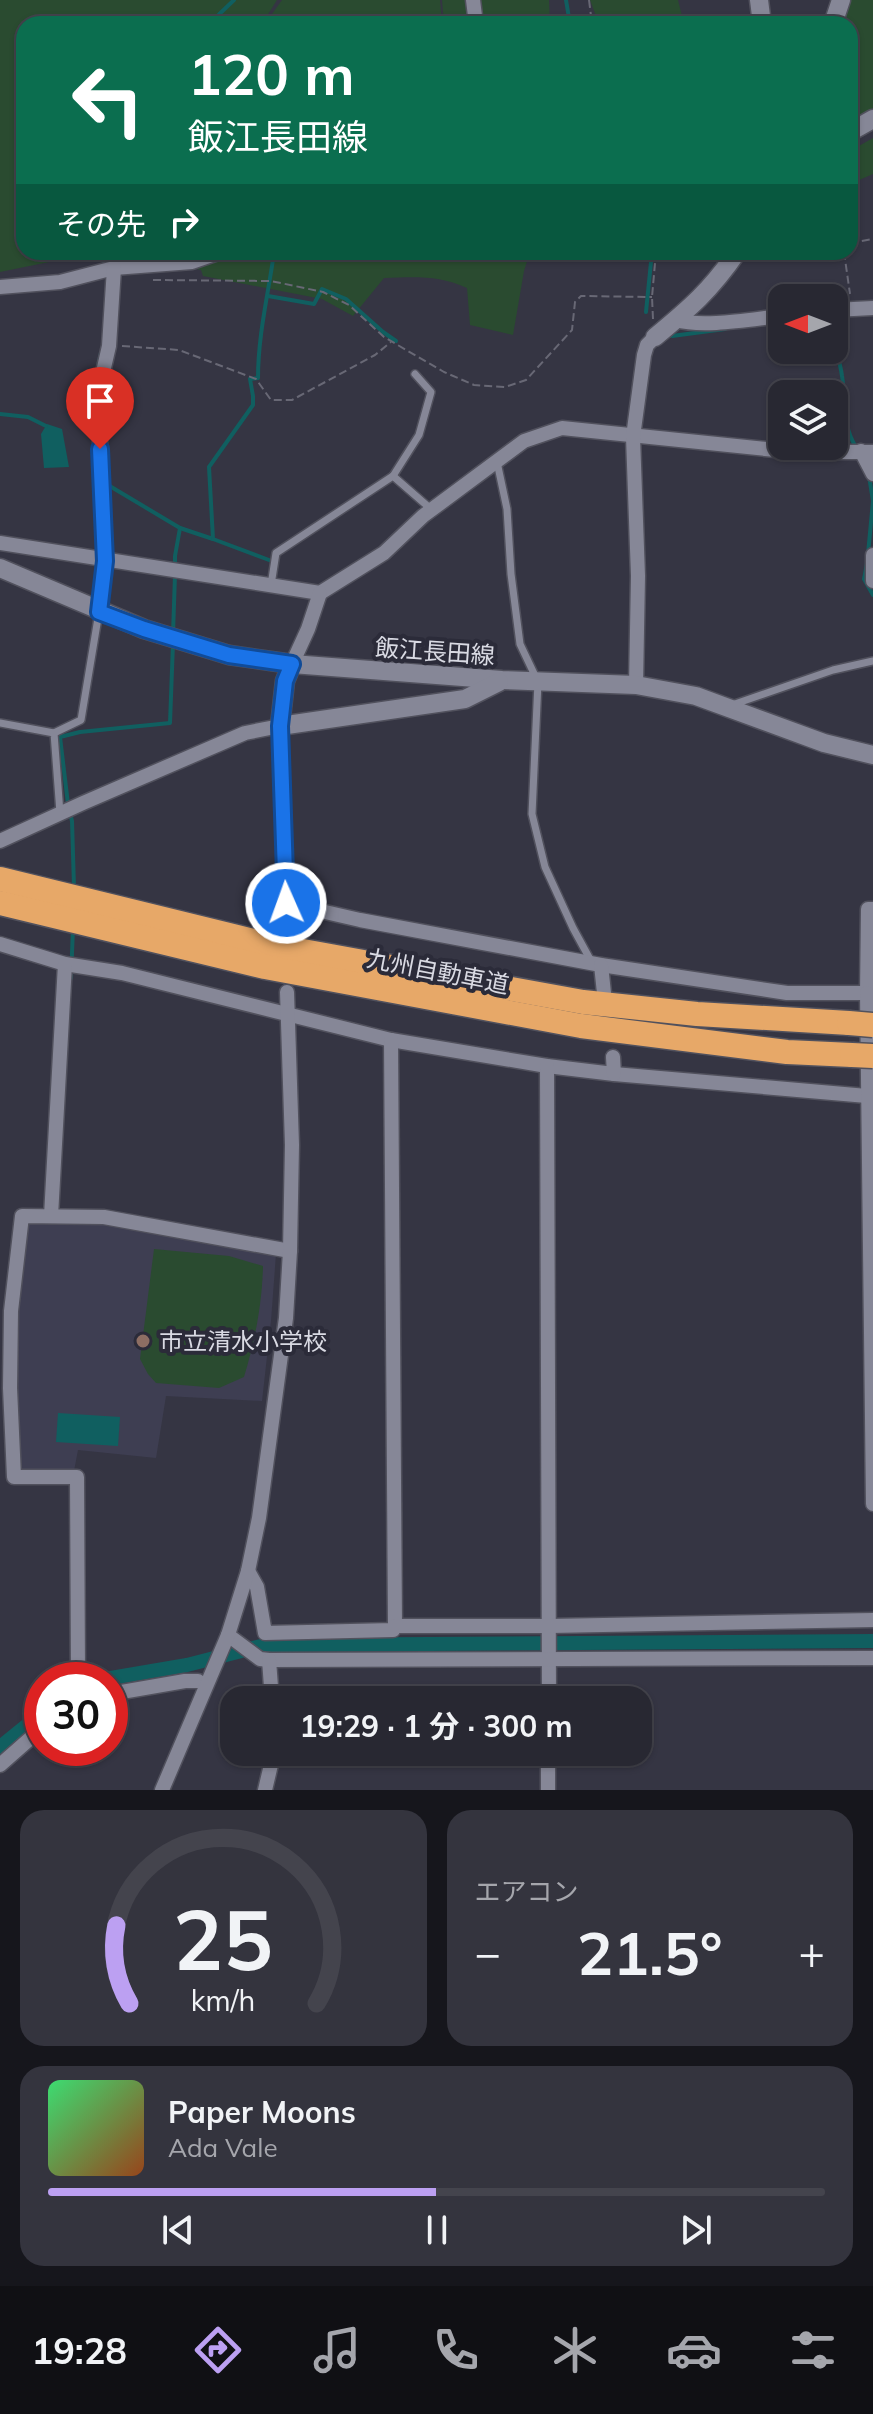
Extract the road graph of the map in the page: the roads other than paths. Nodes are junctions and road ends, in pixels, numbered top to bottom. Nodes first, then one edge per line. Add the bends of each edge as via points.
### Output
1 (198, 260) edge
2 (732, 260) edge
3 (114, 268) junction
4 (0, 287) edge
5 (848, 308) edge
6 (873, 308) edge
7 (768, 318) edge
8 (676, 320) junction
9 (655, 337) joint
10 (415, 374) dead end
11 (633, 437) junction
12 (867, 452) edge
13 (497, 462) junction
14 (873, 474) edge
15 (393, 476) junction
16 (432, 510) junction
17 (0, 543) edge
18 (873, 555) edge
19 (105, 561) junction
20 (0, 568) edge
21 (873, 581) edge
22 (271, 585) junction
23 (320, 593) junction
24 (99, 612) junction
25 (873, 661) edge
26 (292, 664) junction
27 (502, 680) junction
28 (538, 682) junction
29 (636, 685) junction
30 (726, 707) junction
31 (0, 723) edge
32 (280, 726) junction
33 (54, 733) junction
34 (873, 755) edge
35 (60, 813) junction
36 (0, 841) edge
37 (0, 879) edge
38 (0, 903) edge
39 (286, 903) junction
40 (59, 904) junction
41 (873, 909) edge
42 (137, 924) junction
43 (286, 932) dead end
44 (0, 944) edge
45 (65, 964) junction
46 (597, 964) junction
47 (287, 992) dead end
48 (604, 993) dead end
49 (287, 1013) junction
50 (862, 1013) edge
51 (391, 1040) junction
52 (862, 1056) edge
53 (613, 1057) dead end
54 (547, 1066) junction
55 (614, 1074) junction
56 (867, 1096) junction
57 (871, 1196) edge
58 (51, 1216) junction
59 (290, 1251) junction
60 (5, 1388) edge
61 (873, 1504) edge
62 (248, 1571) junction
63 (873, 1620) edge
64 (395, 1626) junction
65 (550, 1626) junction
66 (232, 1638) junction
67 (549, 1658) junction
68 (873, 1658) edge
69 (269, 1660) junction
70 (78, 1662) edge
71 (198, 1681) dead end
72 (271, 1686) edge
73 (549, 1686) edge
74 (128, 1691) edge
75 (24, 1744) edge
76 (0, 1765) edge
77 (271, 1766) edge
78 (548, 1766) edge
79 (162, 1790) edge
80 (265, 1790) edge
81 (548, 1790) edge

1 - 3 street
2 - 8 main road
3 - 4 street via 60,282
3 - 19 street via 109,346 98,394
5 - 6 street
7 - 8 street
8 - 9 main road
9 - 11 street via 644,355
10 - 15 lane via 431,392 419,435
11 - 12 street via 795,452
11 - 13 street via 562,428 524,441
11 - 29 street
12 - 14 street
13 - 16 street
13 - 28 lane via 507,509 520,644
15 - 16 lane
15 - 22 lane via 276,553
16 - 23 street via 384,553
17 - 19 street
18 - 21 street
19 - 22 street
19 - 24 lane
20 - 24 main road, 飯江長田線
22 - 23 street
23 - 26 street
24 - 26 main road, 飯江長田線 via 229,655
24 - 33 lane via 81,720
25 - 30 lane
26 - 27 main road, 飯江長田線
26 - 32 main road
27 - 28 main road, 飯江長田線
27 - 32 main road via 465,699
28 - 29 main road, 飯江長田線
28 - 46 lane via 532,814 545,867 573,928
29 - 30 main road, 飯江長田線
30 - 34 main road, 飯江長田線
31 - 33 lane
32 - 35 street via 245,733
32 - 39 street
33 - 35 lane
35 - 36 street
37 - 40 highway, 九州自動車道
38 - 40 highway, 九州自動車道
39 - 43 street
39 - 46 street
40 - 42 highway, 九州自動車道
41 - 50 street via 868,909
42 - 50 highway, 九州自動車道 via 583,1002 697,1014
42 - 52 highway, 九州自動車道 via 265,967 581,1026
44 - 45 street
45 - 49 street
45 - 58 street
46 - 48 street
46 - 50 street via 787,993
47 - 49 street
49 - 51 street
49 - 59 street
50 - 56 street
51 - 54 street
51 - 64 street
53 - 55 street
54 - 55 street
54 - 65 street
55 - 56 street
56 - 57 street
57 - 61 street
58 - 59 street via 104,1217
58 - 60 street via 22,1216
59 - 62 street via 286,1318
60 - 70 street via 14,1477 77,1477
62 - 64 street via 257,1587 265,1633
62 - 66 street
63 - 65 street
64 - 65 street
65 - 67 street
66 - 69 street
66 - 79 street
67 - 68 street
67 - 69 street
67 - 73 street
69 - 72 street
71 - 74 street
75 - 76 street
77 - 80 street
78 - 81 street

